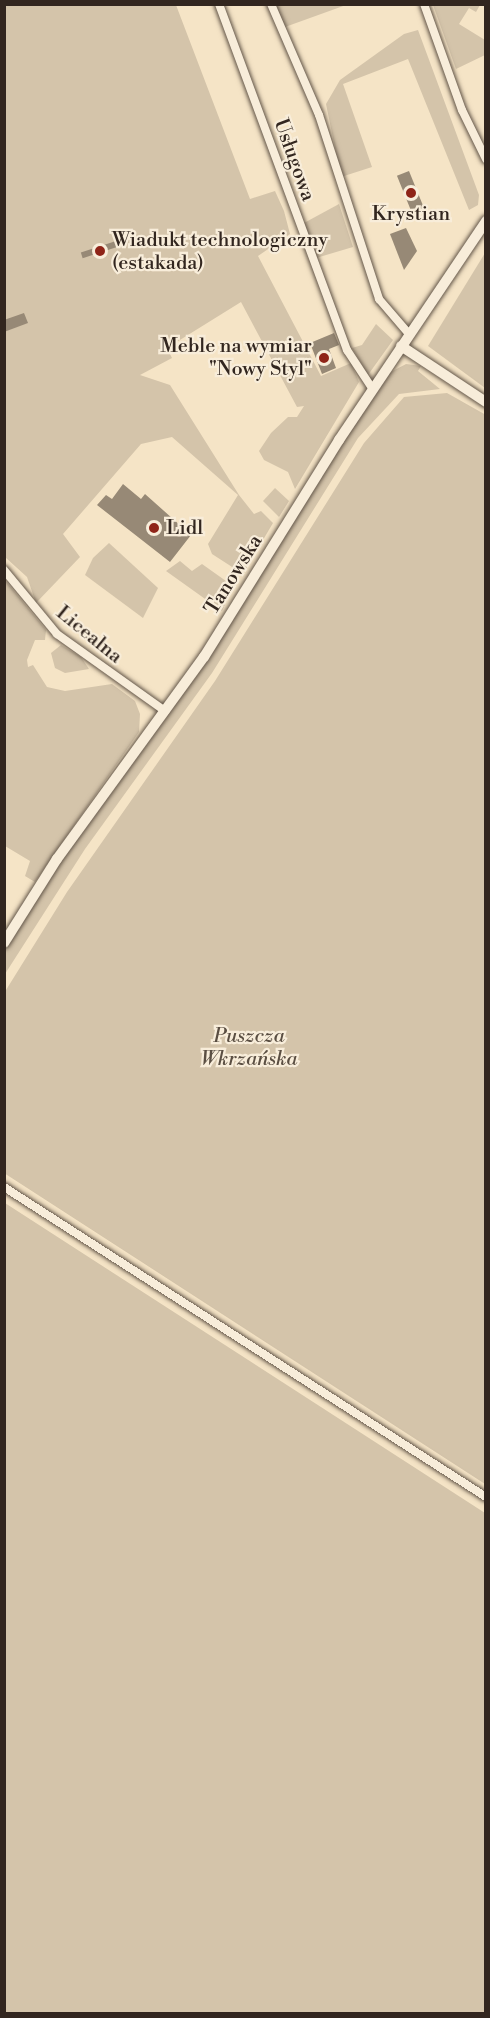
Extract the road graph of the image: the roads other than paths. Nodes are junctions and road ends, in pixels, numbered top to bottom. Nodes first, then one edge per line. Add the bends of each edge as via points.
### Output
1 (219, 4) edge
2 (271, 4) edge
3 (424, 4) edge
4 (486, 159) edge
5 (486, 221) edge
6 (409, 334) junction
7 (401, 346) junction
8 (372, 388) junction
9 (486, 402) edge
10 (4, 570) edge
11 (165, 711) junction
12 (4, 943) edge
13 (4, 1187) edge
14 (486, 1497) edge

1 - 8 street, Usługowa via 347,350
2 - 6 street, Usługowa via 319,115 379,299
3 - 4 street via 462,110
5 - 6 main road, Tanowska
6 - 7 main road, Tanowska
7 - 8 main road, Tanowska
7 - 9 main road
8 - 11 main road, Tanowska
10 - 11 street, Licealna via 57,634
11 - 12 main road, Tanowska via 57,859
13 - 14 street

